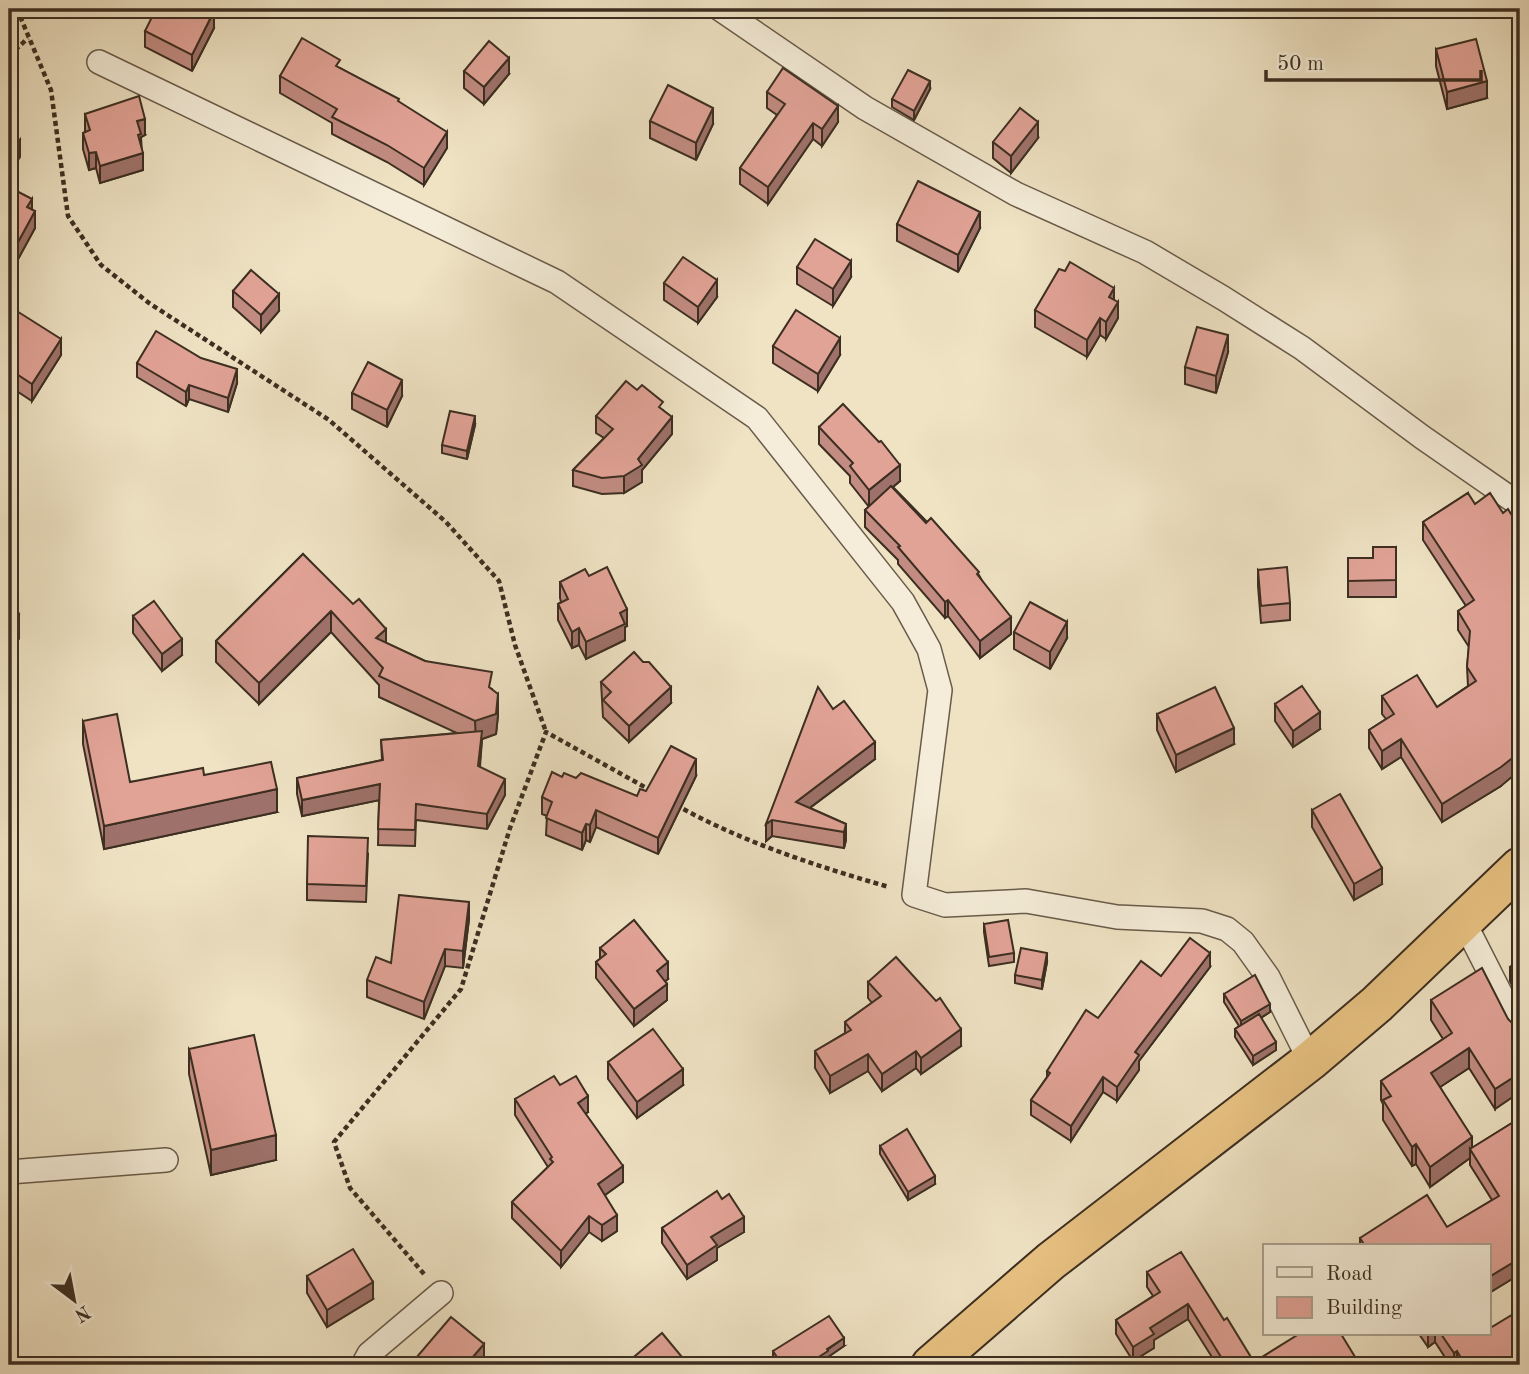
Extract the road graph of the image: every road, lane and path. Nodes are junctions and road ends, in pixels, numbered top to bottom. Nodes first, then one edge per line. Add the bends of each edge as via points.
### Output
1 (17, 9) edge
2 (720, 9) edge
3 (28, 38) junction
4 (9, 56) edge
5 (99, 62) dead end
6 (1520, 505) edge
7 (546, 732) junction
8 (661, 796) edge
9 (673, 803) edge
10 (1520, 867) edge
11 (915, 895) junction
12 (1464, 922) junction
13 (1520, 1032) edge
14 (1310, 1060) junction
15 (166, 1160) dead end
16 (9, 1172) edge
17 (441, 1293) joint
18 (363, 1365) edge
19 (931, 1365) edge

1 - 3 path
2 - 6 street via 865,108 1016,194 1145,252 1223,298 1303,348
3 - 4 path
3 - 7 path via 51,90 68,216 101,265 149,303 329,419 446,522 499,581 515,645
5 - 11 street via 557,282 757,418 902,602 929,649 940,690
7 - 8 path
7 - 17 path via 510,828 461,989 334,1142 350,1188
9 - 11 path via 810,864
10 - 12 highway
11 - 14 street via 945,905 1026,901 1117,917 1202,921 1227,929 1243,942 1268,977
12 - 13 street
12 - 14 highway
14 - 19 highway via 1051,1261
15 - 16 street
17 - 18 street via 369,1353

